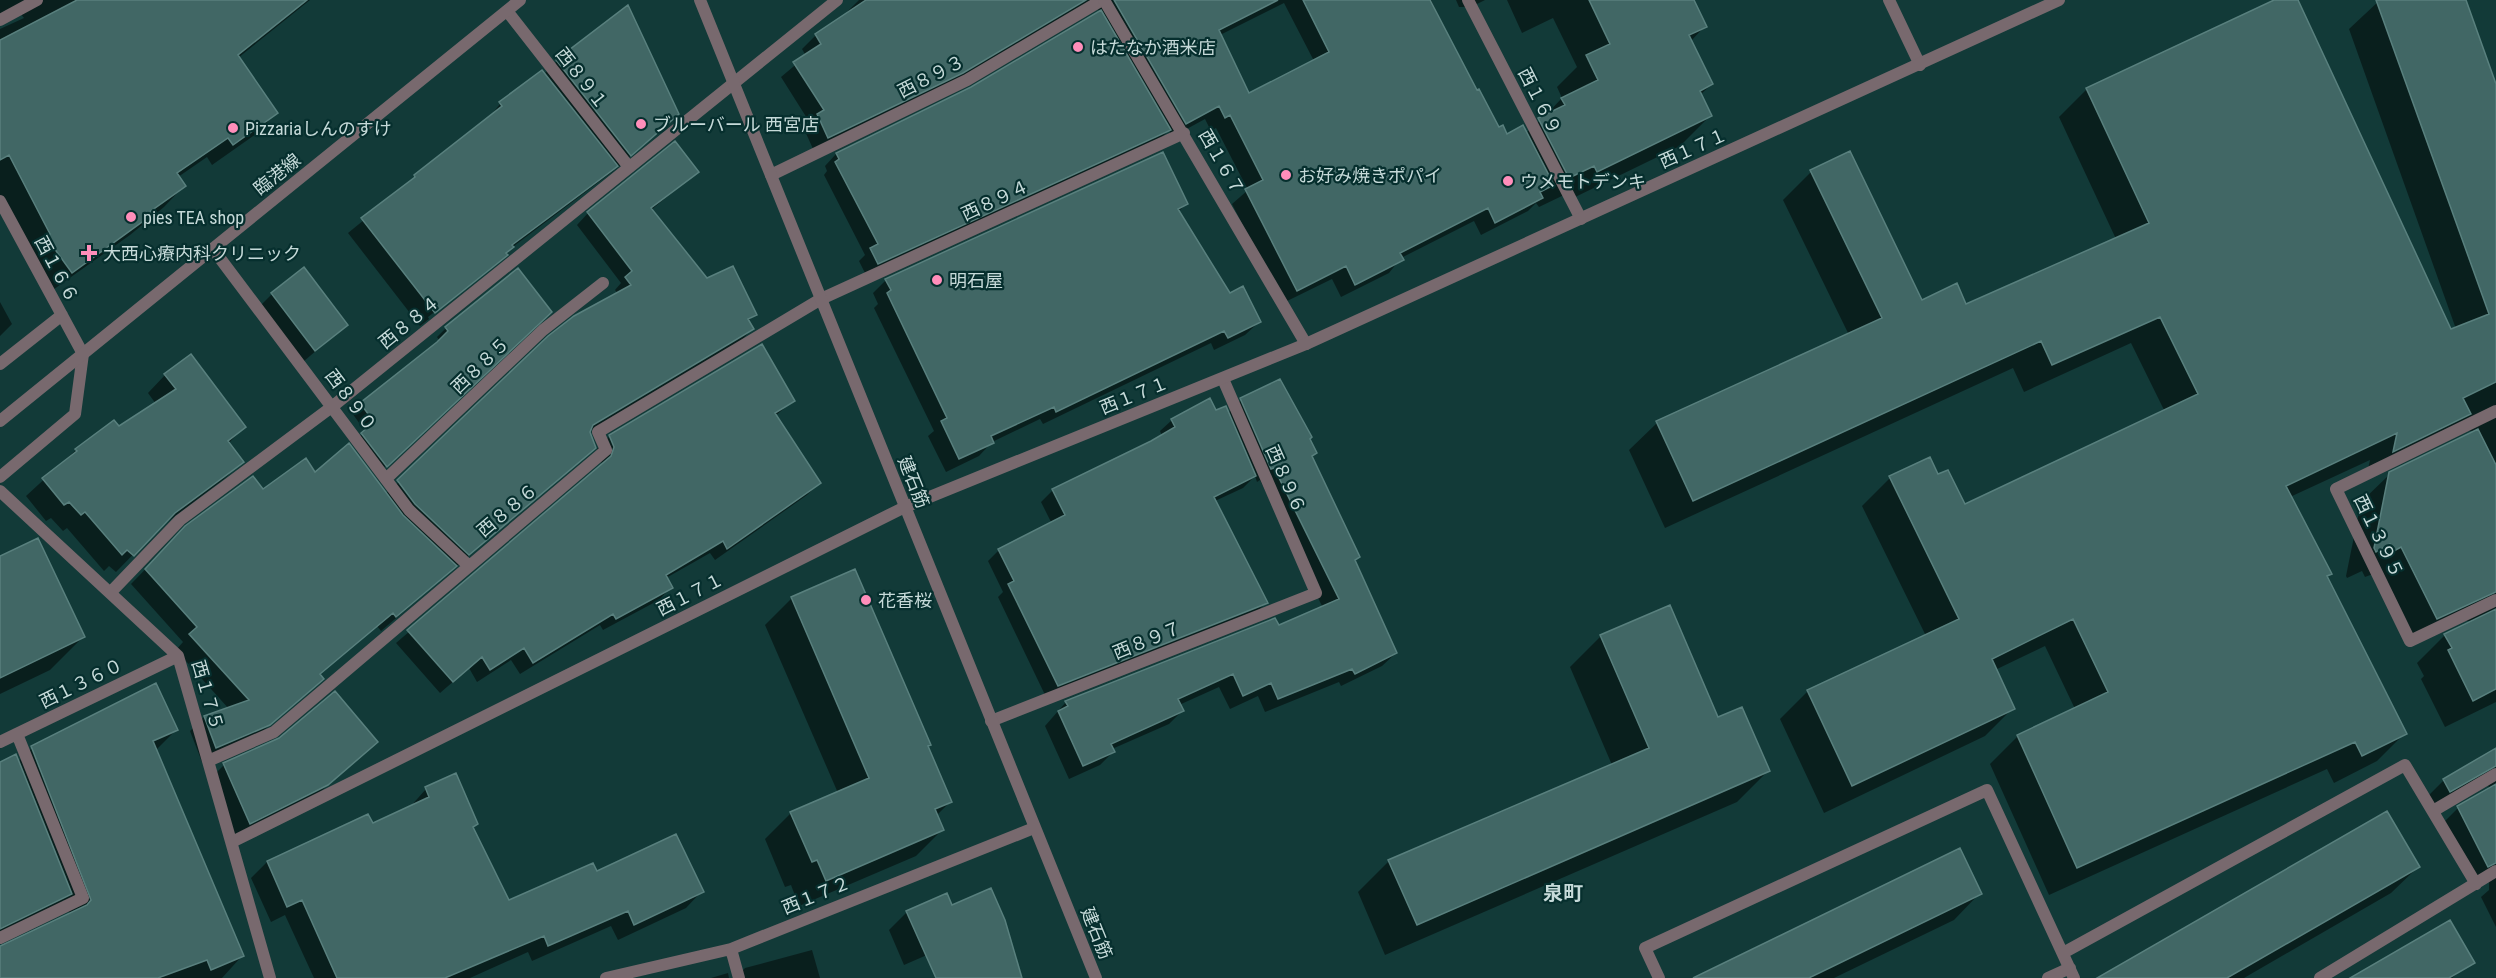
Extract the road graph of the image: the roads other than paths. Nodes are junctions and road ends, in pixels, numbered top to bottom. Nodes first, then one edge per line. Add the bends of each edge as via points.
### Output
1 (37, 0) edge
2 (520, 0) edge
3 (700, 0) edge
4 (837, 0) edge
5 (1103, 0) edge
6 (1468, 0) edge
7 (1889, 0) edge
8 (2059, 0) edge
9 (507, 11) junction
10 (0, 20) edge
11 (1920, 65) junction
12 (734, 83) junction
13 (1184, 133) junction
14 (629, 167) junction
15 (771, 175) junction
16 (0, 201) edge
17 (1581, 219) junction
18 (213, 249) junction
19 (603, 283) dead end
20 (821, 299) junction
21 (62, 315) junction
22 (1306, 344) junction
23 (83, 354) junction
24 (0, 364) edge
25 (1222, 379) junction
26 (333, 406) junction
27 (2496, 411) edge
28 (0, 421) edge
29 (0, 477) edge
30 (387, 478) junction
31 (0, 491) edge
32 (905, 507) junction
33 (469, 566) junction
34 (1316, 592) joint
35 (110, 593) junction
36 (2496, 600) edge
37 (178, 656) junction
38 (991, 721) junction
39 (17, 734) junction
40 (0, 742) edge
41 (208, 761) junction
42 (2496, 774) edge
43 (2433, 811) junction
44 (1034, 828) junction
45 (232, 843) junction
46 (2496, 871) edge
47 (2476, 884) junction
48 (0, 938) edge
49 (731, 949) junction
50 (2063, 953) junction
51 (2072, 973) edge
52 (270, 978) edge
53 (606, 978) edge
54 (739, 978) edge
55 (1096, 978) edge
56 (1659, 978) edge
57 (2048, 978) edge
58 (2320, 978) edge

1 - 10 street
2 - 9 street, 臨港線
3 - 12 street, 建石筋
4 - 12 street, 西８８４
5 - 13 street, 西１６７
5 - 15 street, 西８９３ via 967,80
6 - 17 street, 西１６９
7 - 11 street
8 - 11 street, 西１７１
9 - 14 street, 西８９１
9 - 18 street, 臨港線
11 - 17 street, 西１７１
12 - 14 street, 西８８４
12 - 15 street, 建石筋
13 - 20 street, 西８９４
13 - 22 street, 西１６７
14 - 26 street, 西８８４
15 - 20 street, 建石筋
16 - 21 street, 西１６６
17 - 22 street, 西１７１
18 - 23 street, 臨港線
18 - 26 street, 西８９０
19 - 30 street, 西８８５ via 543,330
20 - 32 street, 建石筋
20 - 33 street, 西８８６ via 598,432 606,450
21 - 23 street, 西１６６
21 - 24 street
22 - 25 street, 西１７１
23 - 28 street, 臨港線
23 - 29 street via 75,414
25 - 32 street, 西１７１
25 - 34 street, 西８９６
26 - 30 street, 西８９０
26 - 35 street, 西８８４ via 180,520
27 - 36 street, 西１３９５ via 2336,489 2410,641
30 - 33 street, 西８９０ via 409,510
31 - 35 street, 西１７５
32 - 38 street, 建石筋
32 - 45 street, 西１７１
33 - 41 street, 西８８６ via 274,732
34 - 38 street, 西８９７
35 - 37 street, 西１７５
37 - 39 street, 西１３６０
37 - 41 street, 西１７５
38 - 44 street, 建石筋
39 - 40 street, 西１３６０
39 - 48 street via 83,898
41 - 45 street, 西１７５
42 - 43 street
43 - 47 street
43 - 50 street via 2405,765
44 - 49 street, 西１７２
44 - 55 street, 建石筋
45 - 52 street, 西１７５
46 - 47 street
47 - 58 street
49 - 53 street, 西１７２
49 - 54 street
50 - 51 street
50 - 56 street via 1987,790 1645,948
51 - 57 street

